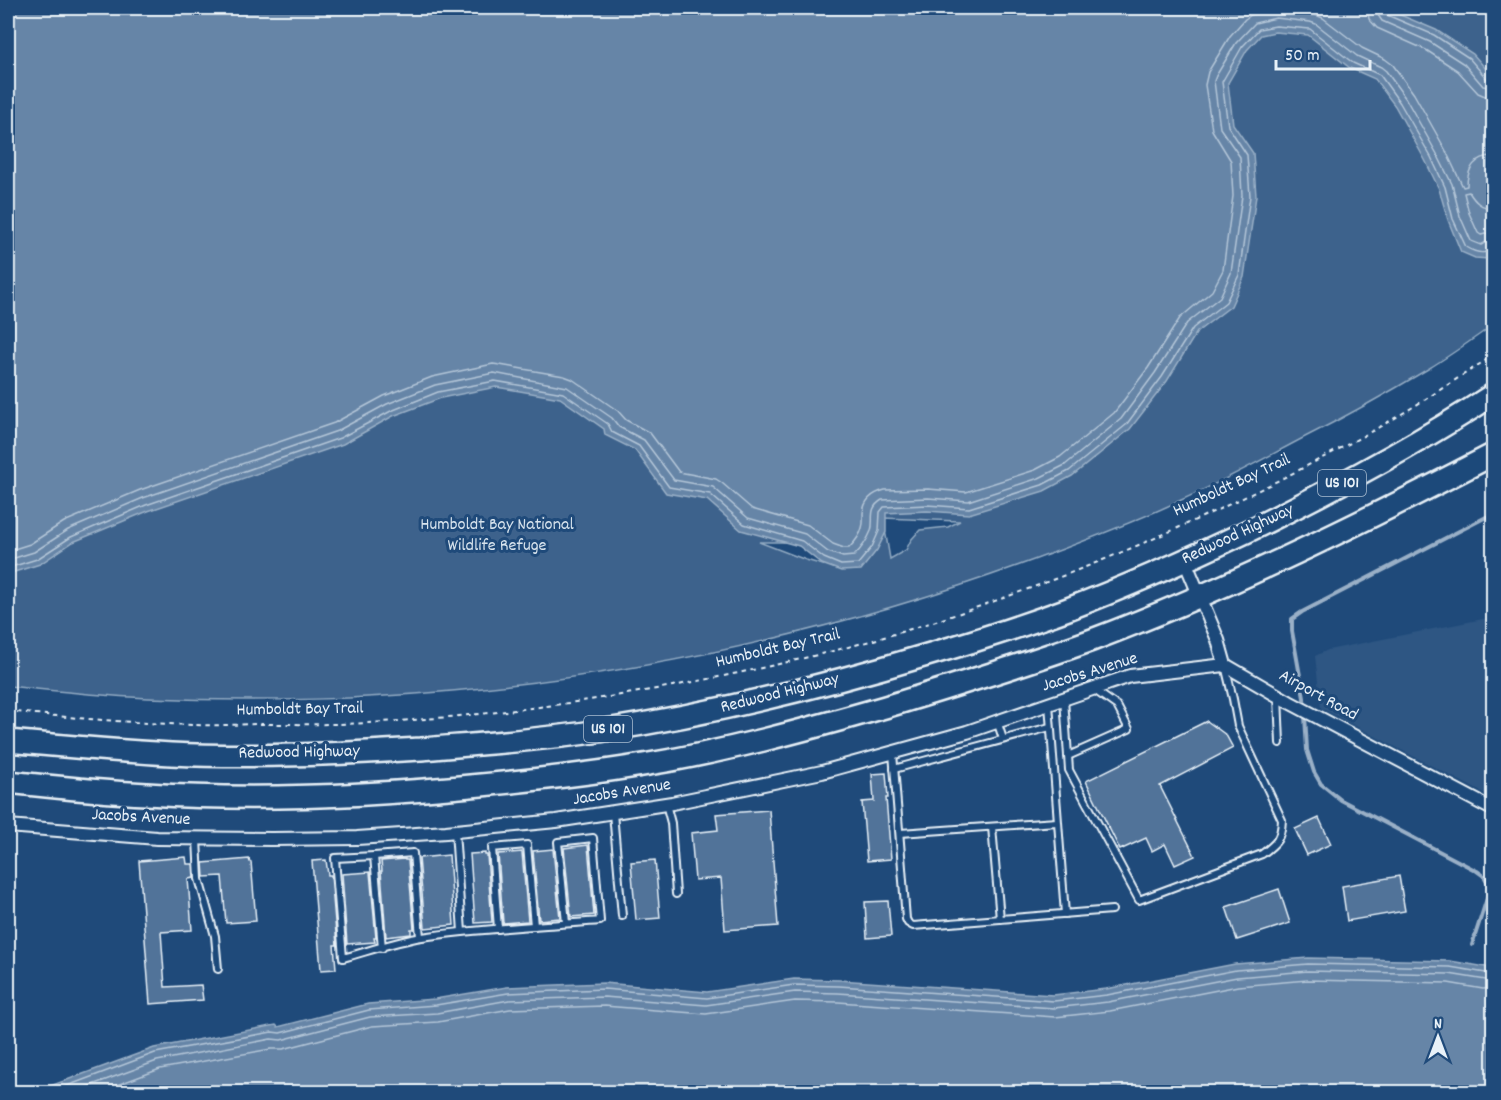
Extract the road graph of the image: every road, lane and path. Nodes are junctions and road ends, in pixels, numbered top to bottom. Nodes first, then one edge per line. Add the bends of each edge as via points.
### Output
1 (1494, 355) edge
2 (1494, 394) edge
3 (1494, 454) edge
4 (1185, 561) junction
5 (1200, 595) junction
6 (1225, 665) junction
7 (1093, 689) junction
8 (1064, 699) junction
9 (1283, 699) junction
10 (1049, 704) junction
11 (8, 711) edge
12 (997, 722) junction
13 (1050, 727) junction
14 (948, 737) junction
15 (1004, 739) junction
16 (8, 741) edge
17 (1280, 742) dead end
18 (893, 753) junction
19 (953, 753) junction
20 (1068, 756) junction
21 (894, 769) junction
22 (8, 782) edge
23 (666, 804) junction
24 (1494, 810) edge
25 (613, 813) junction
26 (1058, 822) junction
27 (8, 826) edge
28 (992, 827) junction
29 (455, 831) junction
30 (900, 833) junction
31 (197, 839) junction
32 (374, 856) junction
33 (676, 894) dead end
34 (1112, 910) dead end
35 (1065, 914) junction
36 (622, 916) dead end
37 (1000, 919) junction
38 (566, 924) junction
39 (534, 926) junction
40 (498, 929) junction
41 (462, 932) junction
42 (420, 937) junction
43 (382, 948) junction
44 (219, 969) dead end

1 - 11 path, Humboldt Bay Trail via 1317,461 1089,566 913,628 770,666 564,704 384,722 197,725
2 - 4 highway, Redwood Highway / US 101 via 1382,462
3 - 5 highway, US 101 via 1320,542
4 - 5 street
4 - 16 highway, Redwood Highway / US 101 via 1070,608 890,666 797,692 598,731 454,746 308,754 173,754
5 - 6 street
5 - 22 highway, US 101 via 983,678 842,719 645,765 552,778 356,795 149,795
6 - 7 street, Jacobs Avenue via 1130,676
6 - 9 street, Airport Road
6 - 20 lane via 1238,726 1282,819 1282,831 1275,844 1262,854 1139,900 1069,770
7 - 8 street, Jacobs Avenue
7 - 20 lane via 1117,706 1129,729
8 - 10 street, Jacobs Avenue
8 - 20 lane
9 - 17 lane
9 - 24 street, Airport Road
10 - 12 street, Jacobs Avenue
10 - 13 lane
12 - 14 street, Jacobs Avenue
12 - 15 lane
13 - 15 lane
13 - 26 lane
14 - 18 street, Jacobs Avenue
14 - 19 lane
15 - 19 lane
18 - 21 lane
18 - 23 street, Jacobs Avenue
19 - 21 lane
21 - 30 lane
23 - 25 street, Jacobs Avenue
23 - 33 lane
25 - 29 street, Jacobs Avenue
25 - 36 lane
26 - 28 lane
26 - 35 lane
27 - 31 street, Jacobs Avenue
28 - 30 lane
28 - 37 lane
29 - 31 street, Jacobs Avenue via 357,838
29 - 41 lane
30 - 37 lane via 908,923 913,926
31 - 44 lane via 199,879 215,936
32 - 42 lane via 414,853
32 - 43 lane
32 - 43 lane via 335,858 342,958
34 - 35 lane
35 - 37 lane
38 - 38 lane via 600,921 593,838 558,842
38 - 39 lane
39 - 40 lane
39 - 40 lane via 527,845 492,848
40 - 41 lane
41 - 42 lane
42 - 43 lane

